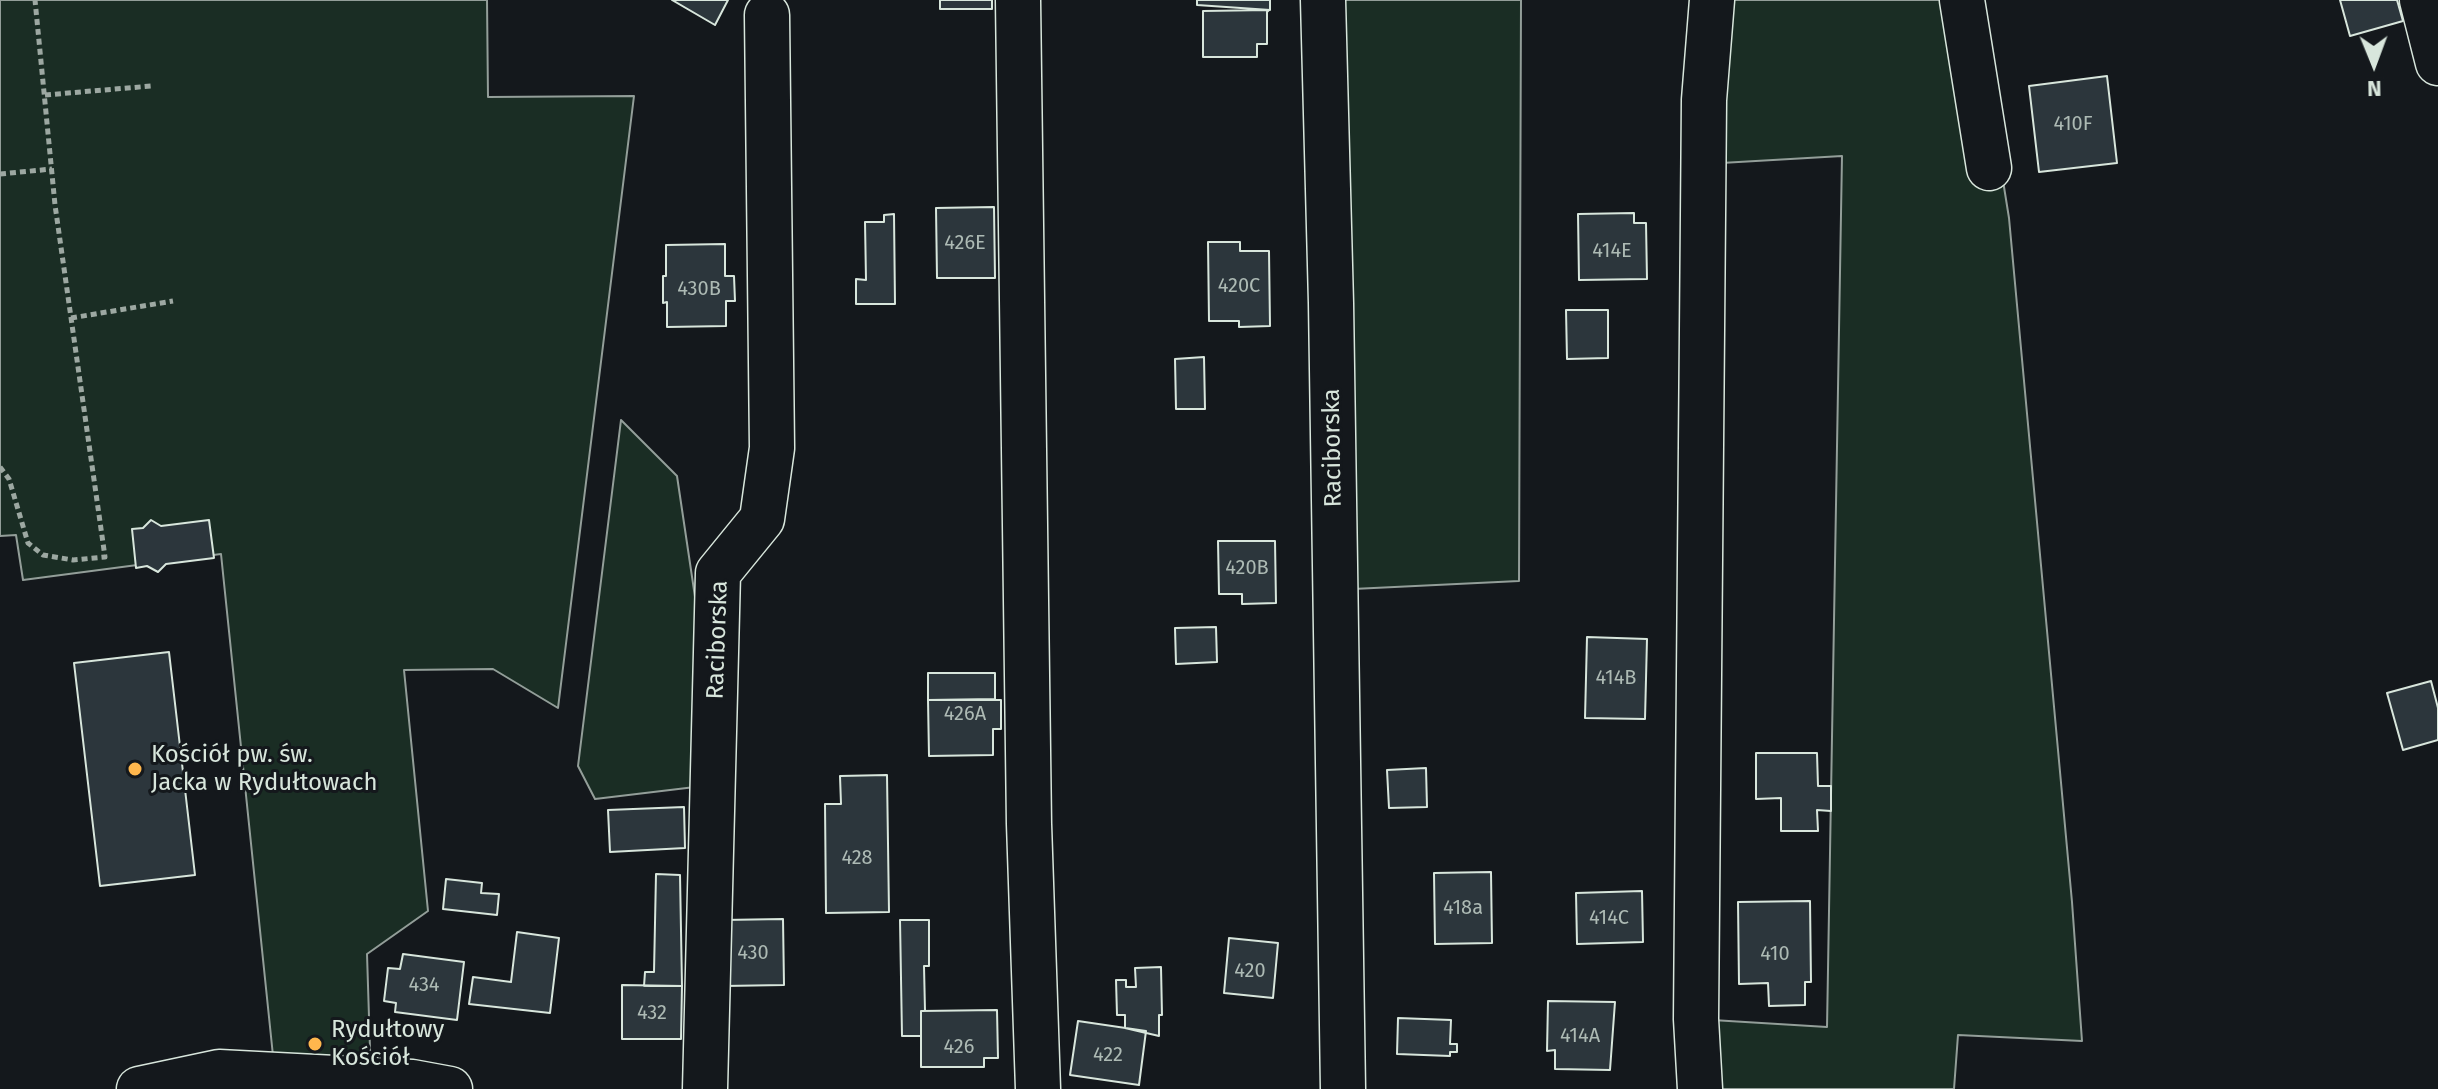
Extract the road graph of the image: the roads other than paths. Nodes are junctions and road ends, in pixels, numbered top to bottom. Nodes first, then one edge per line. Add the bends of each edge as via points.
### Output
1 (1018, 0) edge
2 (1323, 0) edge
3 (1712, 0) edge
4 (1962, 0) edge
5 (2422, 0) edge
6 (767, 15) dead end
7 (2438, 63) edge
8 (1989, 168) dead end
9 (139, 1089) edge
10 (450, 1089) edge
11 (705, 1089) edge
12 (1038, 1089) edge
13 (1343, 1089) edge
14 (1700, 1089) edge

1 - 12 street via 1029,824
2 - 13 street, Raciborska
3 - 14 street via 1704,100 1696,1019
4 - 8 street
5 - 7 street
6 - 11 street, Raciborska via 772,448 762,519 718,573
9 - 10 street via 219,1072 412,1082

